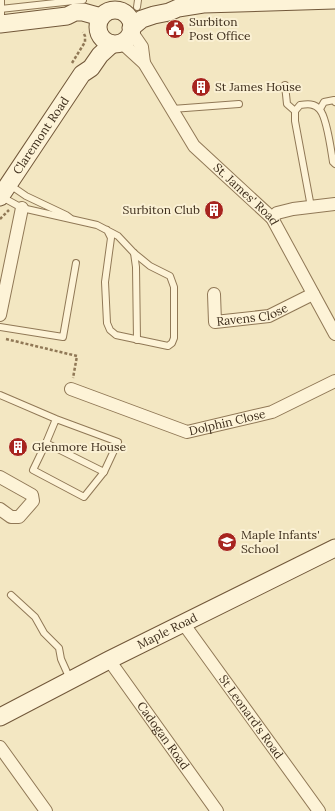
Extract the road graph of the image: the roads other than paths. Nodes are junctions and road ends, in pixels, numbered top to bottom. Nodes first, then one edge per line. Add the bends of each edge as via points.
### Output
1 (1, 0) edge
2 (334, 0) edge
3 (202, 2) edge
4 (83, 4) edge
5 (133, 6) edge
6 (178, 8) junction
7 (1, 16) edge
8 (67, 16) junction
9 (113, 32) junction
10 (285, 85) dead end
11 (335, 100) edge
12 (240, 104) dead end
13 (172, 109) junction
14 (320, 109) junction
15 (295, 111) junction
16 (335, 164) edge
17 (9, 199) edge
18 (335, 204) edge
19 (311, 207) junction
20 (70, 218) junction
21 (272, 218) junction
22 (107, 230) junction
23 (134, 253) junction
24 (76, 263) dead end
25 (214, 294) dead end
26 (313, 294) junction
27 (0, 315) edge
28 (0, 327) edge
29 (335, 334) edge
30 (137, 340) junction
31 (335, 381) edge
32 (71, 389) road end
33 (0, 395) edge
34 (56, 419) junction
35 (46, 443) junction
36 (104, 472) junction
37 (0, 477) edge
38 (0, 508) edge
39 (335, 548) edge
40 (11, 595) dead end
41 (183, 623) junction
42 (109, 660) junction
43 (71, 680) junction
44 (0, 717) edge
45 (0, 747) edge
46 (46, 811) edge
47 (217, 811) edge
48 (319, 811) edge

1 - 7 lane
2 - 3 main road
3 - 6 main road
4 - 7 lane
4 - 8 main road
4 - 9 main road
5 - 6 main road
5 - 9 main road via 129,18 132,24
5 - 9 main road via 107,12
6 - 9 main road, Claremont Road via 142,19
7 - 8 main road
8 - 9 main road
9 - 13 street, St. James' Road via 142,47 144,63
9 - 17 main road, Claremont Road via 91,68 82,74
10 - 15 lane via 287,104
11 - 14 lane via 324,102
12 - 13 lane
13 - 21 street, St. James' Road via 194,146
14 - 15 lane via 311,104 300,105
14 - 16 lane via 324,116
15 - 19 lane
17 - 20 lane
17 - 20 lane via 26,196
17 - 27 street
18 - 19 street
19 - 21 street via 277,213
20 - 22 lane
21 - 26 street, St. James' Road
22 - 23 lane via 121,239
22 - 30 lane via 111,238 105,282 107,323 116,335
23 - 30 lane
23 - 30 lane via 150,266 170,276 174,287 172,343 168,346
24 - 28 lane via 62,337
25 - 26 street, Ravens Close via 215,322 268,316
26 - 29 street, St. James' Road
31 - 32 street, Dolphin Close via 272,412 186,432
33 - 34 lane
34 - 35 lane
34 - 36 lane via 118,442
35 - 36 lane
35 - 36 lane via 33,470 84,497
37 - 38 street via 32,495 33,501 19,518 11,517
39 - 41 main road, Maple Road
40 - 43 lane via 35,618 44,633 59,648
41 - 42 main road, Maple Road
41 - 48 street, St Leonard's Road
42 - 43 main road, Maple Road
42 - 47 street, Cadogan Road
43 - 44 main road, Maple Road
45 - 46 street

